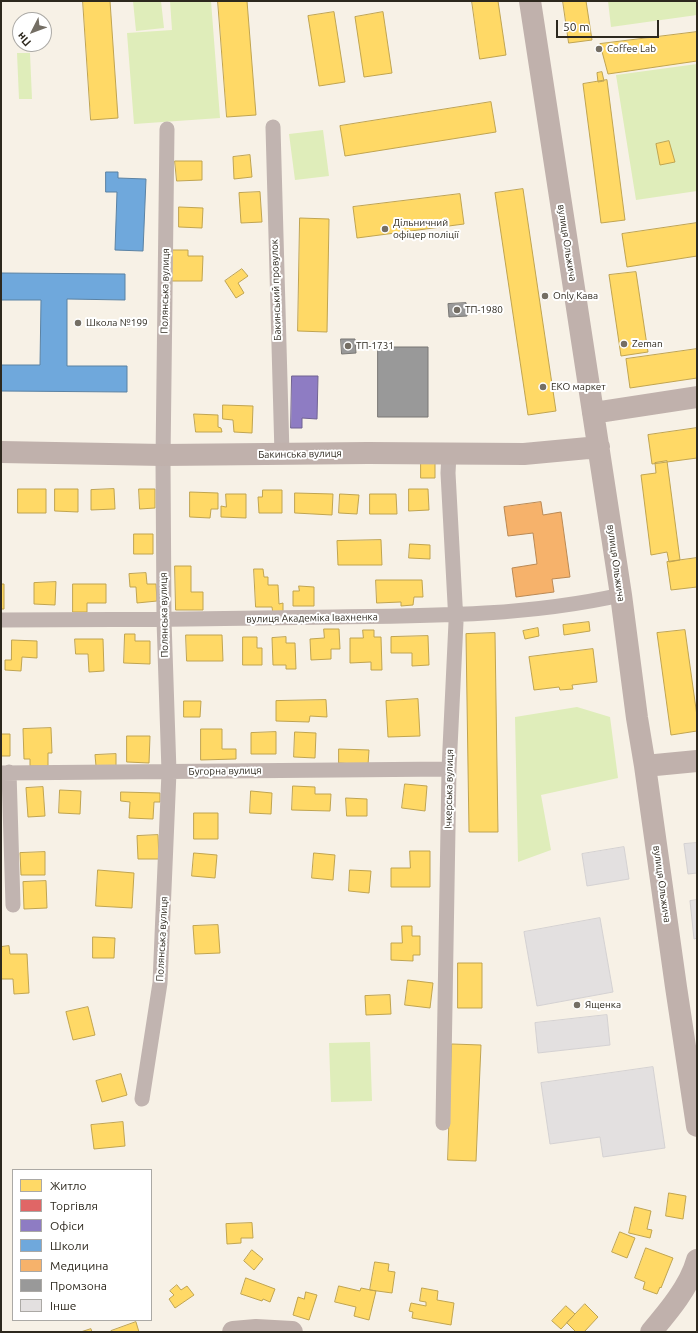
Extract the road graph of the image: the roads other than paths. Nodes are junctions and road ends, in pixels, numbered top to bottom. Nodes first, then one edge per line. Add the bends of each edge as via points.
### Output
1 (530, 1) edge
2 (273, 127) dead end
3 (167, 129) dead end
4 (697, 397) edge
5 (593, 413) junction
6 (599, 447) junction
7 (1, 452) edge
8 (282, 454) junction
9 (448, 454) junction
10 (163, 455) junction
11 (621, 595) junction
12 (456, 616) junction
13 (1, 620) edge
14 (164, 620) junction
15 (697, 761) edge
16 (645, 766) junction
17 (449, 769) junction
18 (5, 772) edge
19 (169, 772) junction
20 (13, 905) dead end
21 (142, 1099) dead end
22 (443, 1123) dead end
23 (697, 1126) edge
24 (697, 1260) edge
25 (233, 1332) edge
26 (292, 1332) edge
27 (651, 1332) edge

1 - 5 main road, вулиця Ольжича
2 - 8 street, Бакинський провулок
3 - 10 street, Полянська вулиця
4 - 5 main road
5 - 6 main road, вулиця Ольжича
6 - 9 main road, Бакинська вулиця via 524,454
6 - 11 main road, вулиця Ольжича
7 - 10 main road, Бакинська вулиця
8 - 9 main road, Бакинська вулиця
8 - 10 main road, Бакинська вулиця
9 - 12 street, Ічкерська вулиця
10 - 14 street, Полянська вулиця
11 - 12 street, вулиця Академіка Івахненка via 555,607
11 - 16 main road, вулиця Ольжича
12 - 14 street, вулиця Академіка Івахненка
12 - 17 street, Ічкерська вулиця
13 - 14 street, вулиця Академіка Івахненка
14 - 19 street, Полянська вулиця
15 - 16 main road
16 - 23 main road, вулиця Ольжича
17 - 19 street, Бугорна вулиця
17 - 22 street, Ічкерська вулиця
18 - 19 street, Бугорна вулиця
18 - 20 street
19 - 21 street, Полянська вулиця via 160,983
24 - 27 main road via 686,1284
25 - 26 main road

